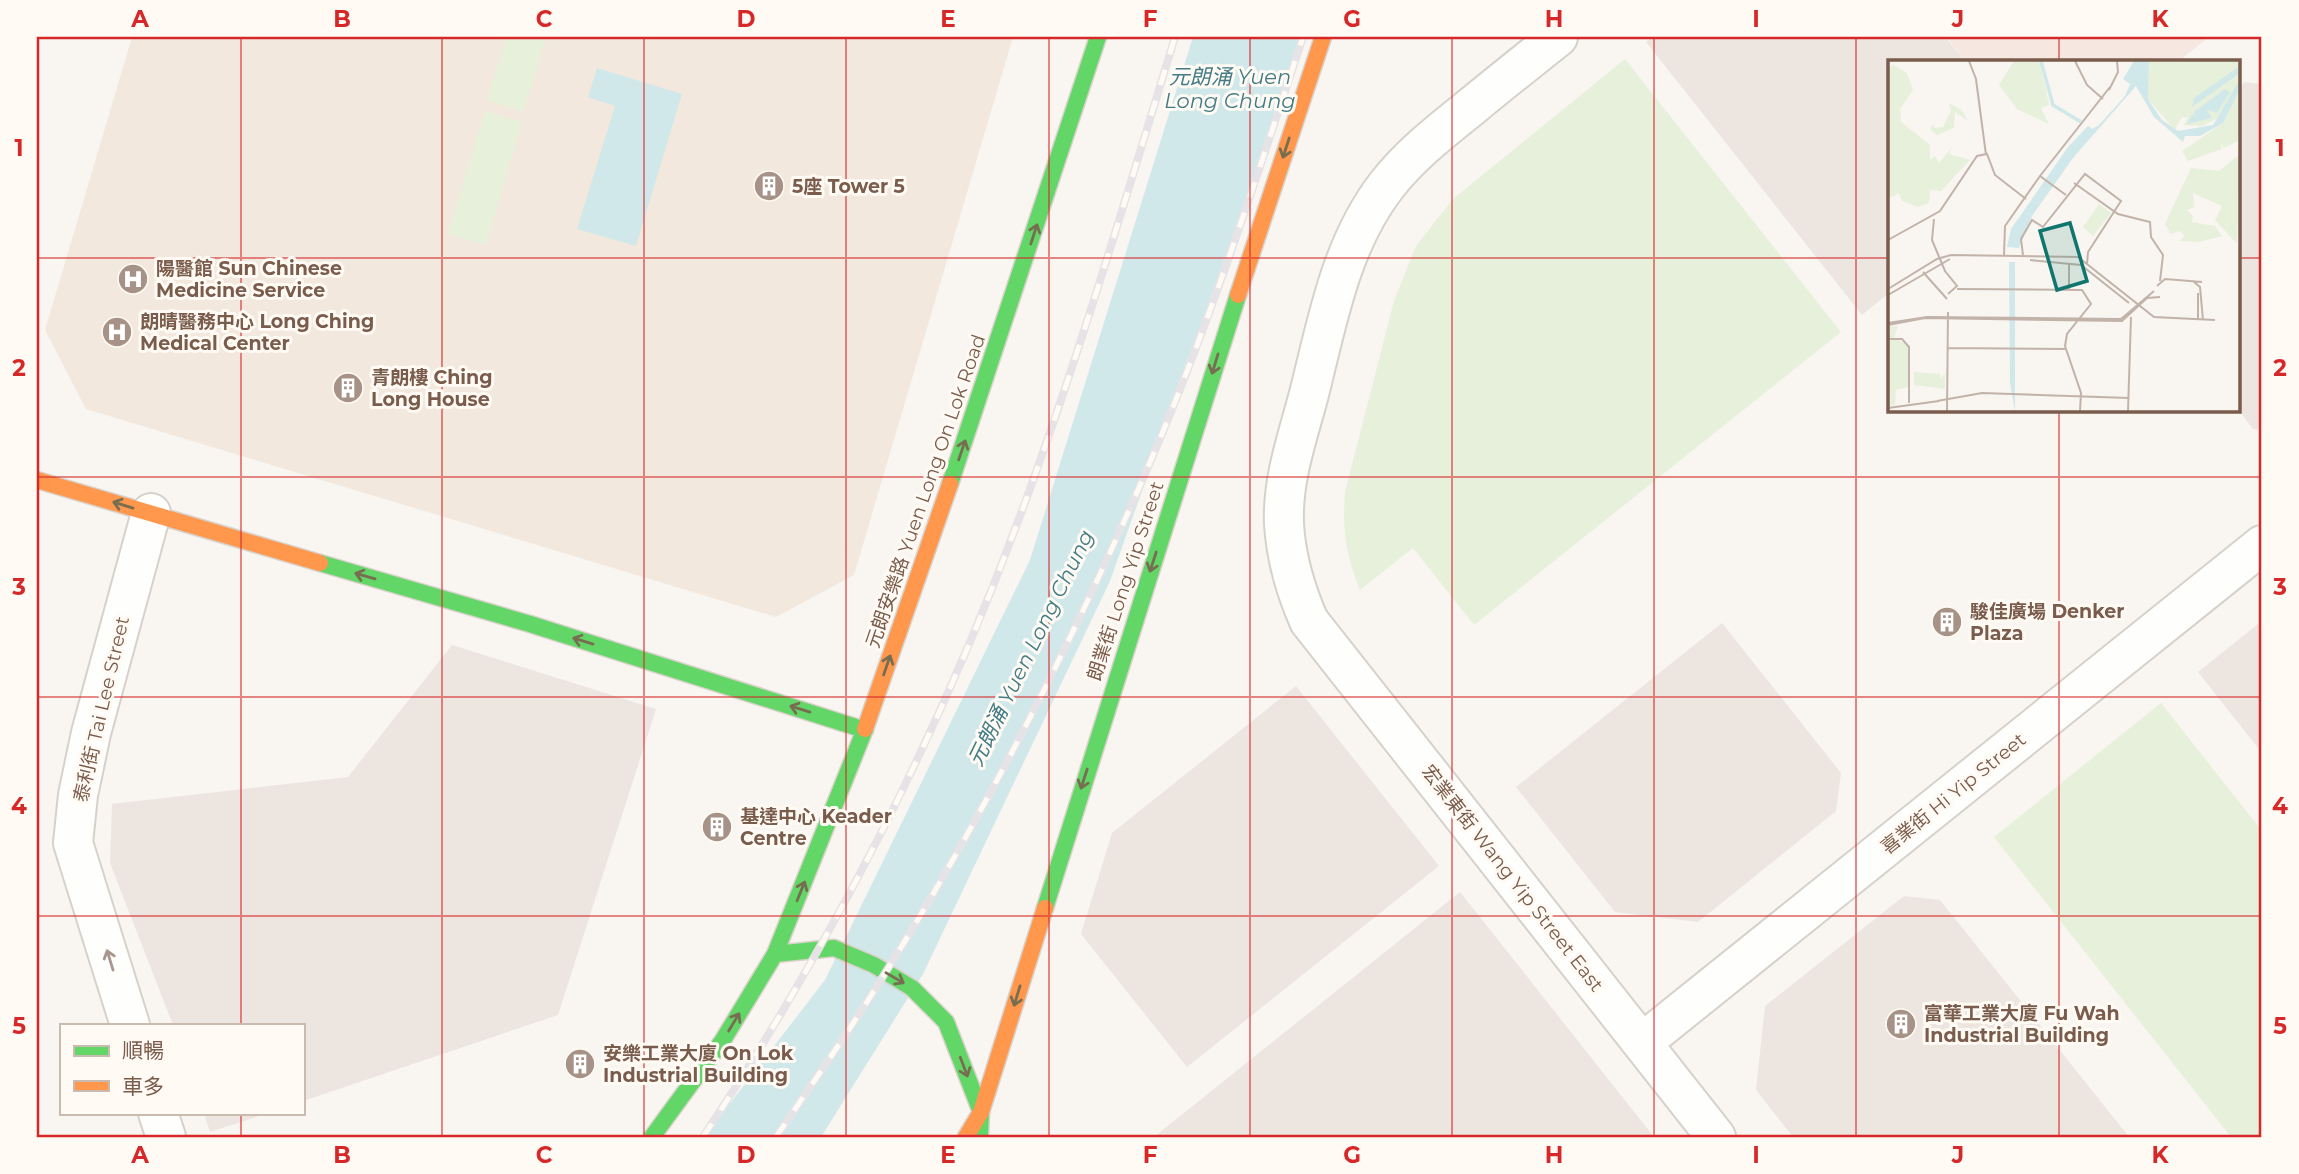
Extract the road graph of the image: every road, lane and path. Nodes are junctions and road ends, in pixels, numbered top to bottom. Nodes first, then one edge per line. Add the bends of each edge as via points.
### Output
1 (1098, 37) edge
2 (1323, 37) edge
3 (1558, 37) edge
4 (37, 480) edge
5 (151, 513) junction
6 (2262, 545) edge
7 (865, 730) junction
8 (775, 954) junction
9 (130, 1024) edge
10 (1643, 1042) junction
11 (981, 1112) junction
12 (158, 1114) edge
13 (166, 1137) edge
14 (652, 1137) edge
15 (966, 1137) edge
16 (980, 1137) edge
17 (1716, 1137) edge

7 -> 1 main road, 元朗安樂路 Yuen Long On Lok Road
2 -> 11 main road, 朗業街 Long Yip Street via 1228,324
3 - 10 street, 宏業東街 Wang Yip Street East via 1409,158 1372,206 1337,285 1286,487 1284,522 1295,589 1309,621
5 -> 4 main road
7 -> 5 main road via 530,624
9 -> 5 street, 泰利街 Tai Lee Street via 73,844 91,733
6 - 10 street, 喜業街 Hi Yip Street
8 -> 7 main road, 元朗安樂路 Yuen Long On Lok Road
8 -> 11 main road via 834,948 912,988 947,1022
14 -> 8 main road, 元朗安樂路 Yuen Long On Lok Road via 723,1040
10 - 17 street, 宏業東街 Wang Yip Street East
11 - 15 main road, 朗業街 Long Yip Street
11 - 16 main road
12 - 13 street

